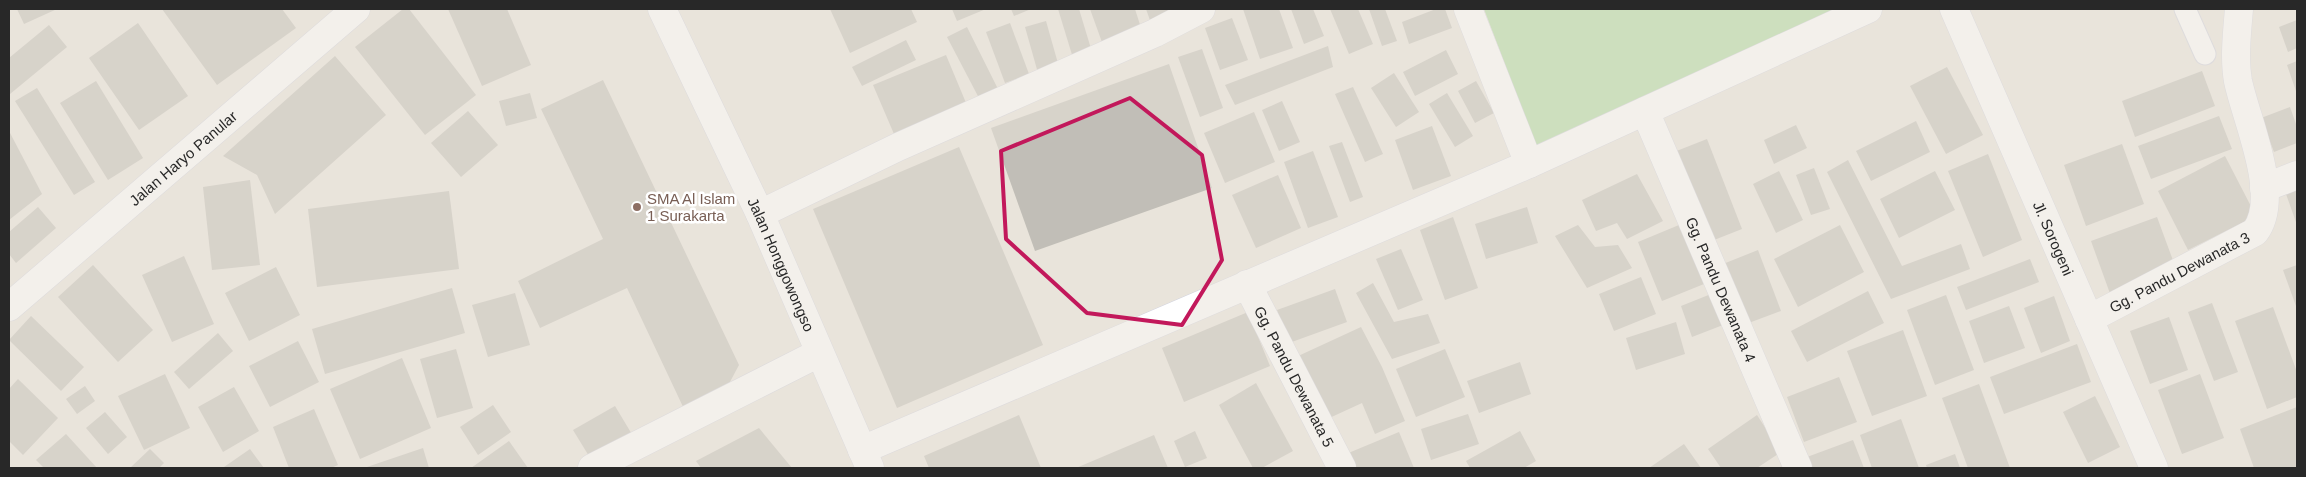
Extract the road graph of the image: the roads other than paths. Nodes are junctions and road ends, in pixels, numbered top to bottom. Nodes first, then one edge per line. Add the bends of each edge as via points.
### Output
1 (356, 9) edge
2 (662, 9) edge
3 (1201, 9) edge
4 (1468, 9) edge
5 (1868, 9) edge
6 (1954, 9) edge
7 (2185, 9) edge
8 (2239, 9) edge
9 (2204, 54) dead end
10 (1645, 111) junction
11 (1529, 164) junction
12 (2297, 174) edge
13 (2264, 188) junction
14 (760, 214) junction
15 (1247, 284) junction
16 (9, 307) edge
17 (2089, 319) junction
18 (819, 353) junction
19 (866, 459) edge
20 (592, 468) edge
21 (1342, 468) edge
22 (1798, 468) edge
23 (2154, 468) edge

1 - 16 street, Jalan Haryo Panular
2 - 14 street, Jalan Honggowongso
3 - 14 street via 1155,33 898,147
4 - 11 street
5 - 10 street
6 - 17 street, Jl. Sorogeni
7 - 9 lane
8 - 13 street, Gg. Pandu Dewanata 3 via 2238,81 2257,147
10 - 11 street
10 - 22 street, Gg. Pandu Dewanata 4
11 - 15 street
12 - 13 street
13 - 17 street, Gg. Pandu Dewanata 3 via 2262,219 2255,232
14 - 18 street, Jalan Honggowongso
15 - 19 street
15 - 21 street, Gg. Pandu Dewanata 5
17 - 23 street, Jl. Sorogeni
18 - 19 street, Jalan Honggowongso
18 - 20 street

